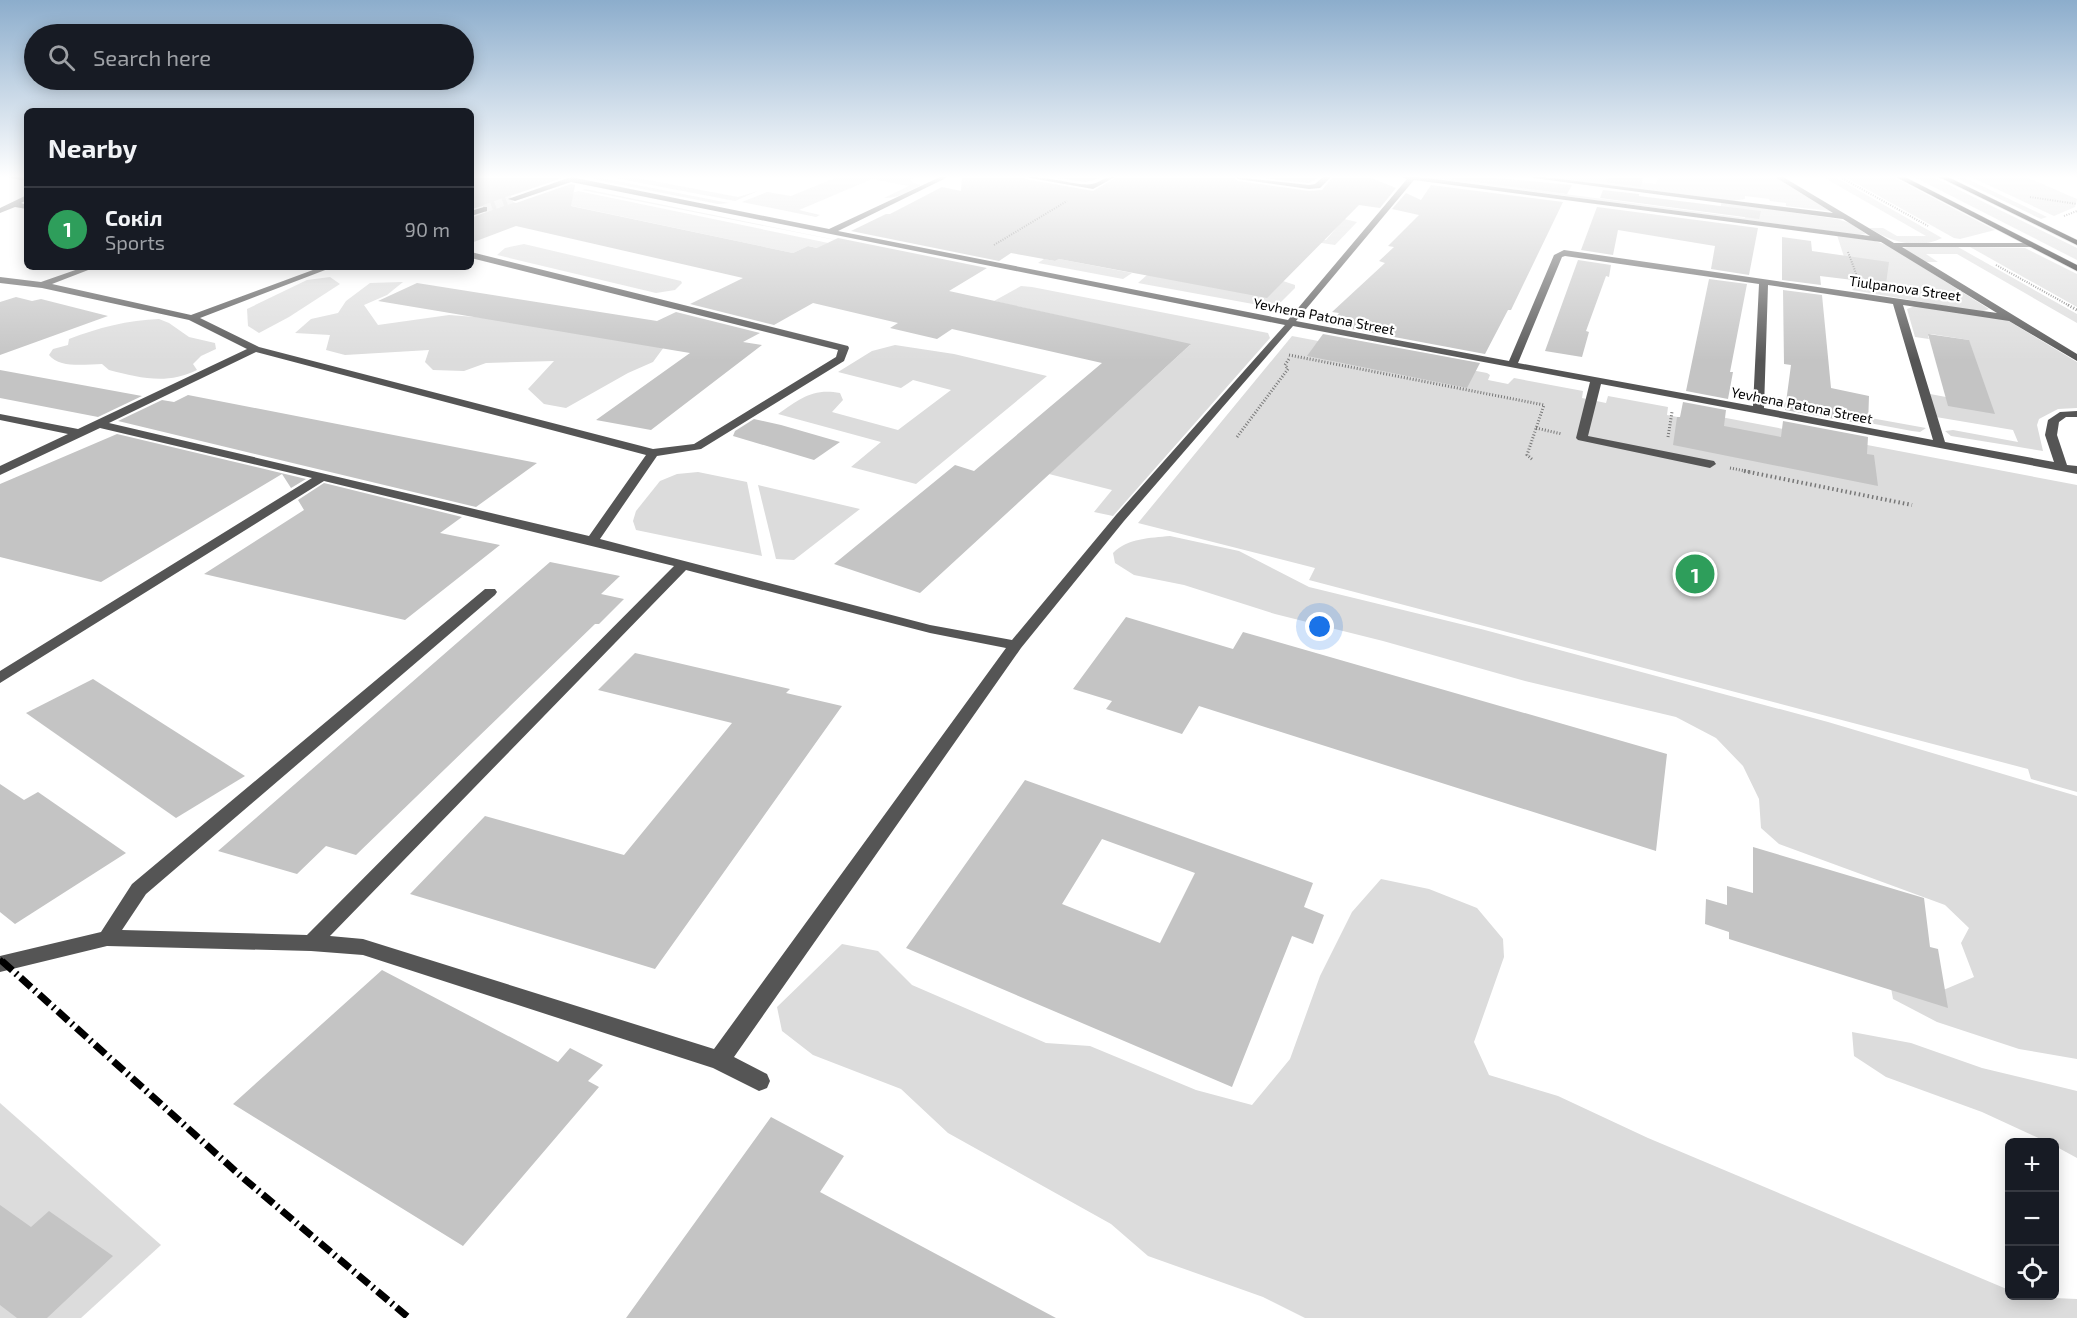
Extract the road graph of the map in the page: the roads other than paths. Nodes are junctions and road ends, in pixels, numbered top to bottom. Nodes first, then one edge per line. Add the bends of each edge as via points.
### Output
1 (862, 239) edge
2 (1359, 239) edge
3 (1865, 239) edge
4 (1881, 239) edge
5 (2020, 239) edge
6 (1887, 242) junction
7 (2031, 244) junction
8 (474, 256) edge
9 (2077, 268) edge
10 (84, 270) edge
11 (321, 270) edge
12 (0, 280) edge
13 (1764, 282) junction
14 (42, 285) junction
15 (1897, 301) junction
16 (192, 318) junction
17 (2010, 318) junction
18 (1290, 323) junction
19 (255, 349) junction
20 (2077, 358) edge
21 (1512, 365) junction
22 (1596, 381) junction
23 (1758, 410) junction
24 (2077, 414) edge
25 (0, 417) edge
26 (99, 424) junction
27 (80, 433) junction
28 (1940, 444) junction
29 (653, 453) junction
30 (1710, 464) road end
31 (2062, 467) junction
32 (2077, 470) edge
33 (0, 471) edge
34 (322, 477) junction
35 (592, 541) junction
36 (683, 565) junction
37 (490, 592) dead end
38 (1016, 645) junction
39 (0, 678) edge
40 (107, 938) junction
41 (310, 943) junction
42 (0, 964) edge
43 (719, 1060) junction
44 (759, 1081) dead end

1 - 18 street, Yevhena Patona Street
2 - 18 street
3 - 6 street
4 - 6 street
5 - 7 main road
6 - 7 street
6 - 17 street
7 - 9 main road
8 - 29 street via 844,348 840,359 697,447
10 - 14 street
11 - 16 street
12 - 14 street
13 - 15 street, Tiulpanova Street
13 - 21 street, Tiulpanova Street via 1564,253 1558,255
13 - 23 street
14 - 16 street
15 - 17 street, Tiulpanova Street
15 - 28 street
16 - 19 street
17 - 20 street
18 - 21 street, Yevhena Patona Street
18 - 38 street via 1120,518
19 - 26 street
19 - 29 street
21 - 22 street, Yevhena Patona Street
22 - 23 street, Yevhena Patona Street
22 - 30 street via 1582,438
23 - 28 street, Yevhena Patona Street
24 - 31 street via 2064,414 2054,420 2051,435
25 - 27 street
26 - 27 street
26 - 34 street
27 - 33 street
28 - 31 street, Yevhena Patona Street
29 - 35 street
31 - 32 street, Yevhena Patona Street
34 - 35 street
34 - 39 street
35 - 36 street
36 - 38 street via 930,629
36 - 41 street
37 - 40 street via 139,889
38 - 43 street
40 - 41 street
40 - 42 street
41 - 43 street via 363,947
43 - 44 street

